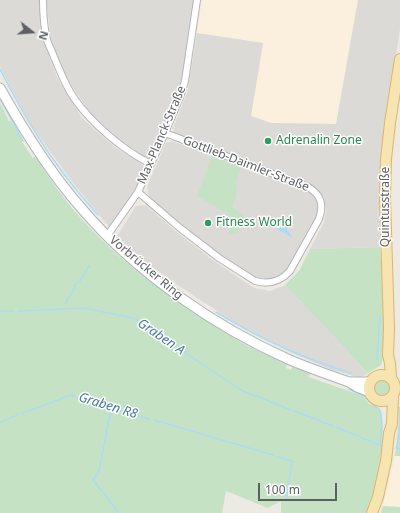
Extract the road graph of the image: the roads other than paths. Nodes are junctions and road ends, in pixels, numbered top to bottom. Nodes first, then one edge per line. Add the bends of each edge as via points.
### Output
1 (42, 0) edge
2 (197, 0) edge
3 (400, 59) edge
4 (0, 88) edge
5 (165, 133) junction
6 (151, 164) junction
7 (138, 192) junction
8 (107, 236) junction
9 (388, 355) junction
10 (380, 375) junction
11 (391, 378) junction
12 (349, 382) junction
13 (370, 382) junction
14 (370, 392) junction
15 (393, 396) junction
16 (381, 401) junction
17 (389, 433) junction
18 (372, 513) edge

1 - 6 street via 47,40 62,78 74,98 87,116 104,132
2 - 5 street, Max-Planck-Straße via 185,81
3 - 9 main road, Quintusstraße via 386,159
4 - 8 main road, Vorbrücker Ring via 54,174 82,210
5 - 6 street, Max-Planck-Straße
5 - 7 street, Gottlieb-Daimler-Straße via 308,187 320,199 322,206 319,218 286,276 267,283 260,282 254,281 219,258
6 - 7 street, Max-Planck-Straße
7 - 8 street, Max-Planck-Straße
8 - 12 main road, Vorbrücker Ring via 167,288 226,327 286,358
9 - 10 main road, Quintusstraße
9 - 11 main road, Quintusstraße
10 - 11 main road
10 - 13 main road
11 - 15 main road via 395,384
12 - 13 main road, Vorbrücker Ring
12 - 14 main road, Vorbrücker Ring
13 - 14 main road
14 - 16 main road via 374,398
15 - 16 main road
15 - 17 main road via 392,424
16 - 17 main road
17 - 18 main road via 382,482

